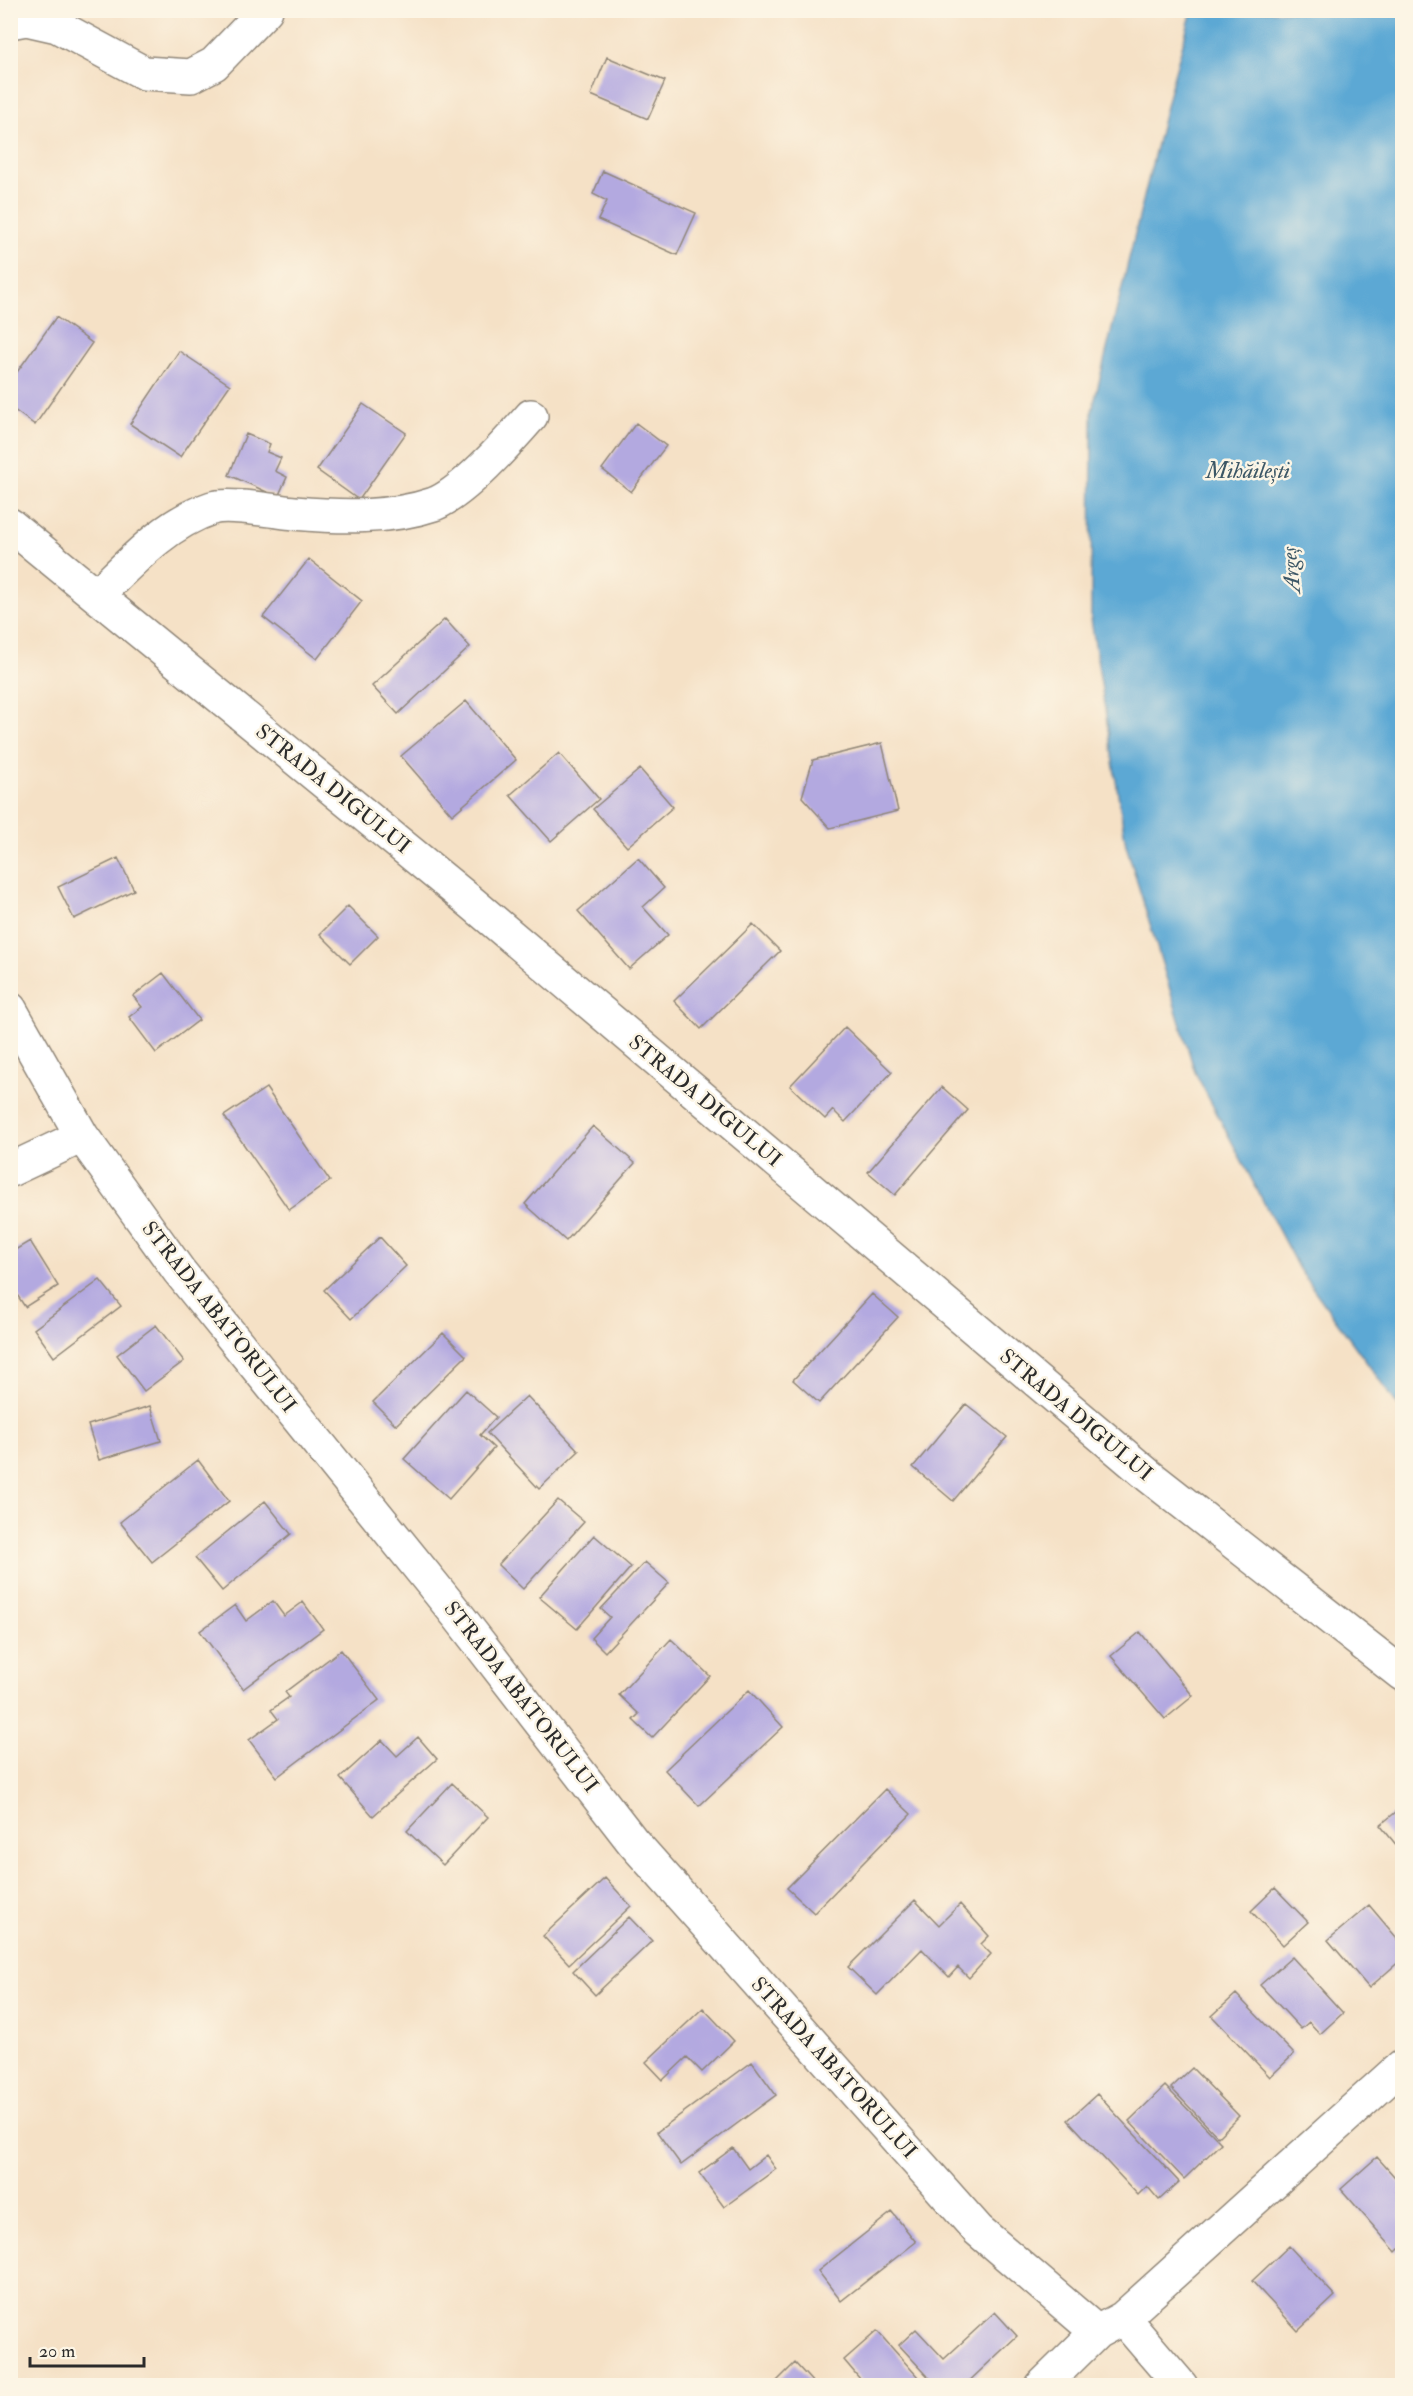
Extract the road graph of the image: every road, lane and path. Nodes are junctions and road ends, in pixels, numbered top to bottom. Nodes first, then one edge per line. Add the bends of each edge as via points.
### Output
1 (266, 10) edge
2 (10, 22) edge
3 (531, 416) dead end
4 (10, 525) edge
5 (97, 595) junction
6 (10, 1009) edge
7 (82, 1137) junction
8 (10, 1170) edge
9 (1402, 1674) edge
10 (1402, 2066) edge
11 (1110, 2325) junction
12 (1042, 2385) edge
13 (1181, 2385) edge

1 - 2 street via 214,64 191,76 144,73 57,26 26,19
3 - 5 street via 490,460 435,503 397,512 338,517 214,507 181,522 158,539
4 - 5 street, STRADA DIGULUI
5 - 9 street, STRADA DIGULUI via 481,911 1149,1476
6 - 7 street, STRADA ABATORULUI
7 - 8 street
7 - 11 street, STRADA ABATORULUI via 179,1270 459,1617 633,1842 978,2230
10 - 11 street
11 - 12 street
11 - 13 street, STRADA ABATORULUI

